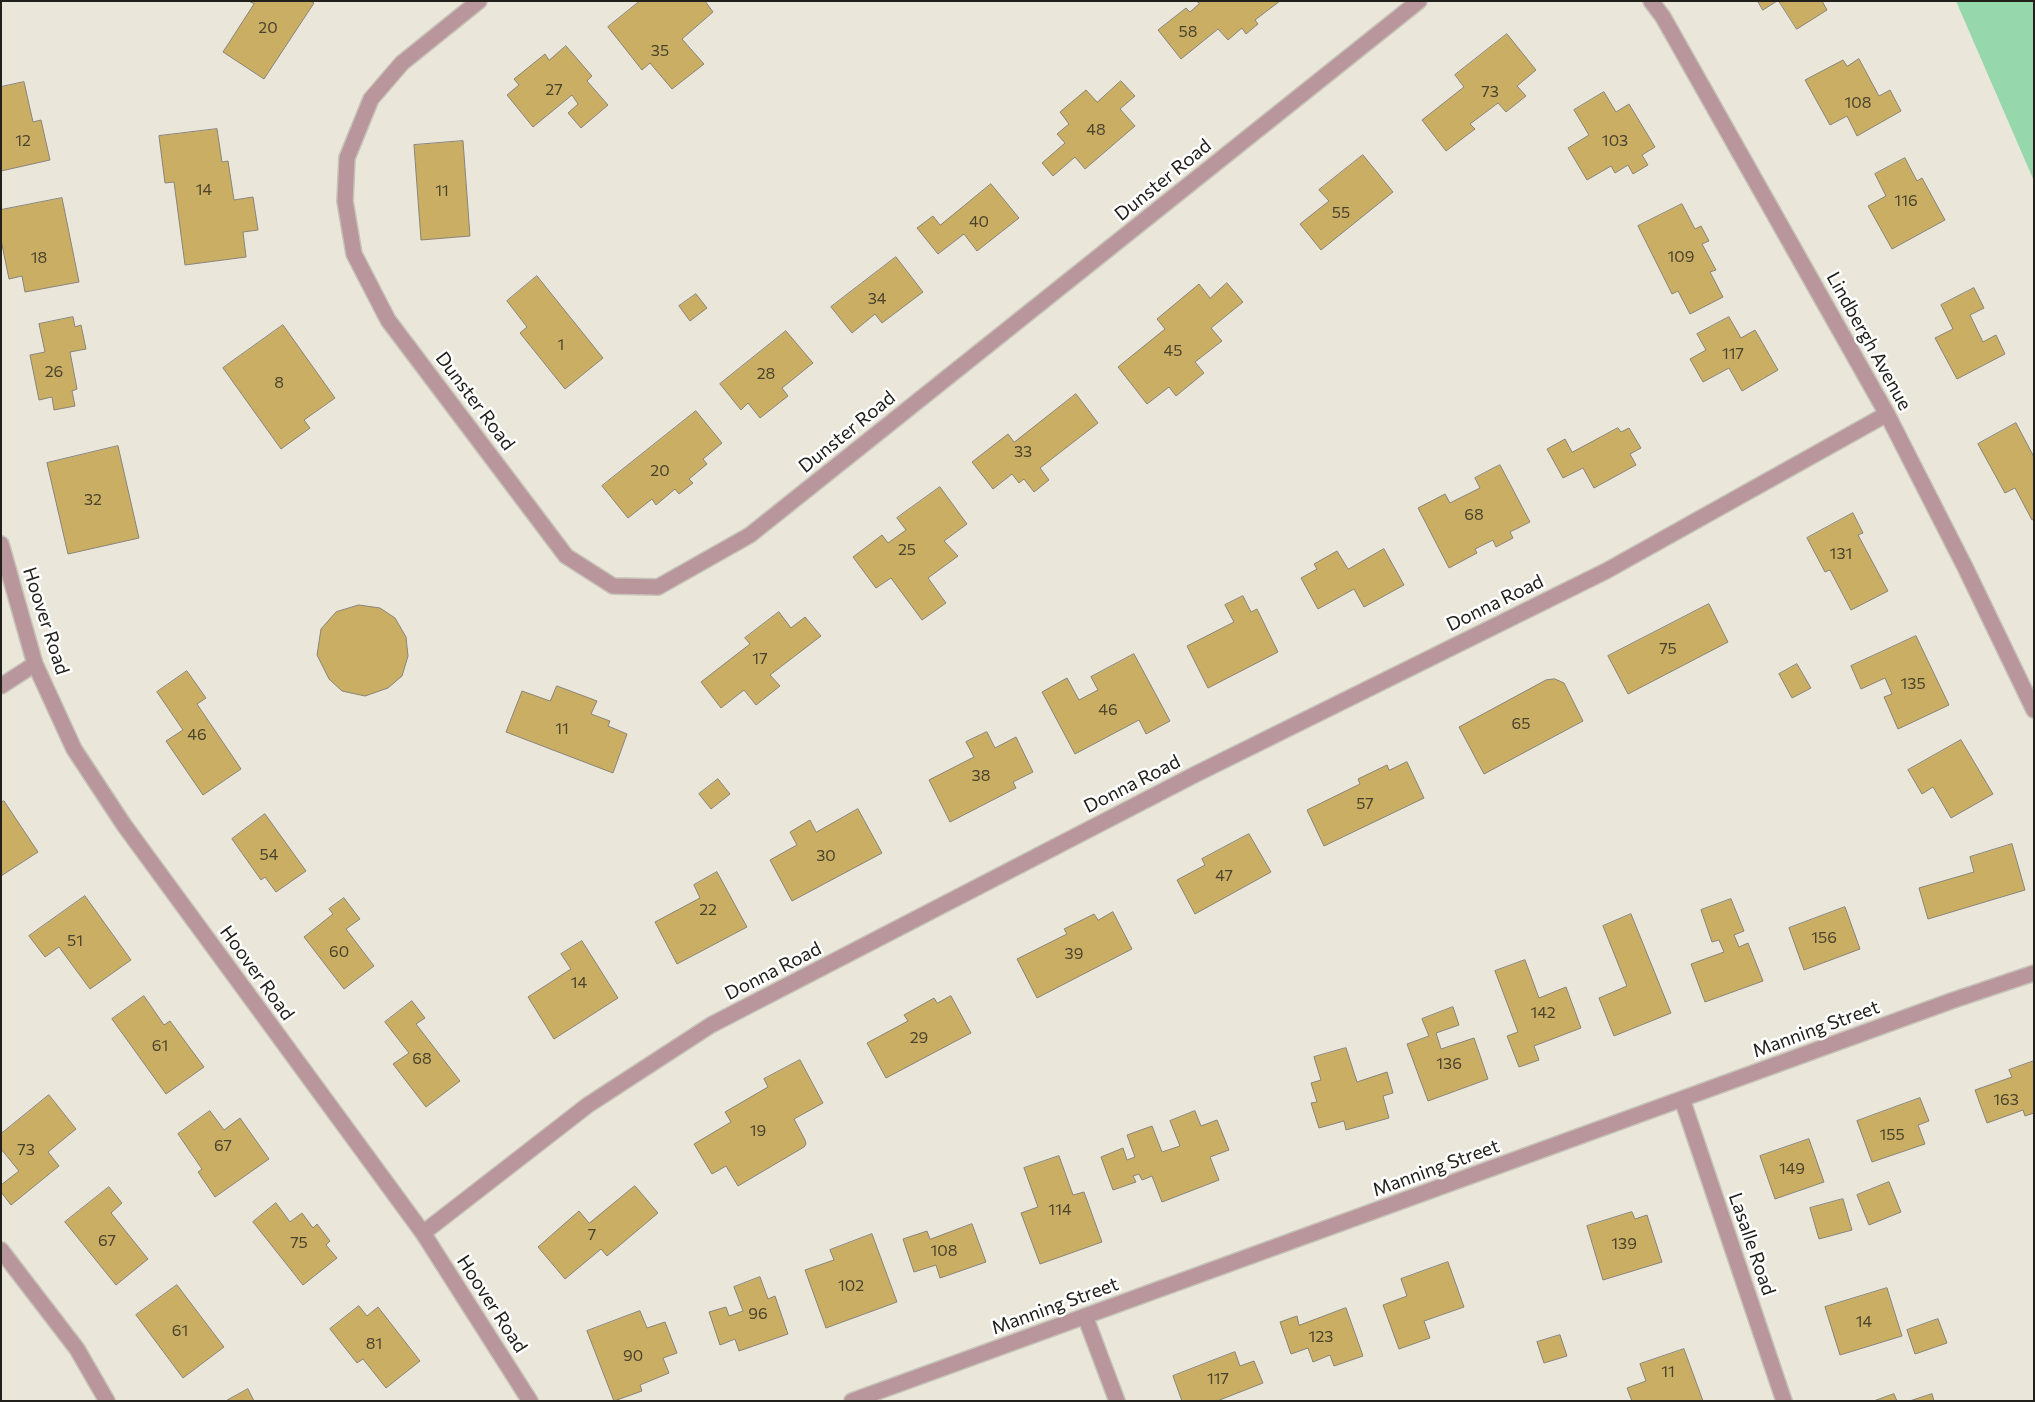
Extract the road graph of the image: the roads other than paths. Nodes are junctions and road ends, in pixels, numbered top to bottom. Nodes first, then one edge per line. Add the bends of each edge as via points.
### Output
1 (479, 1) edge
2 (1419, 1) edge
3 (1651, 1) edge
4 (1887, 414) junction
5 (1, 544) edge
6 (35, 664) junction
7 (1, 686) edge
8 (2034, 710) edge
9 (2034, 973) edge
10 (1682, 1099) junction
11 (423, 1233) junction
12 (1, 1250) edge
13 (1085, 1316) junction
14 (107, 1401) edge
15 (530, 1401) edge
16 (852, 1401) edge
17 (1117, 1401) edge
18 (1784, 1401) edge

1 - 2 street, Dunster Road via 402,64 371,99 347,158 345,200 354,254 388,320 566,556 613,586 658,587 750,535
3 - 4 street, Lindbergh Avenue via 1673,34
4 - 8 street, Lindbergh Avenue
4 - 11 street, Donna Road via 1606,571 1194,775 711,1026 588,1105
5 - 6 street, Hoover Road
6 - 7 street
6 - 11 street, Hoover Road via 74,749 124,825
9 - 10 street, Manning Street
10 - 13 street, Manning Street
10 - 18 street, Lasalle Road
11 - 15 street, Hoover Road
12 - 14 street via 77,1349
13 - 16 street, Manning Street
13 - 17 street

